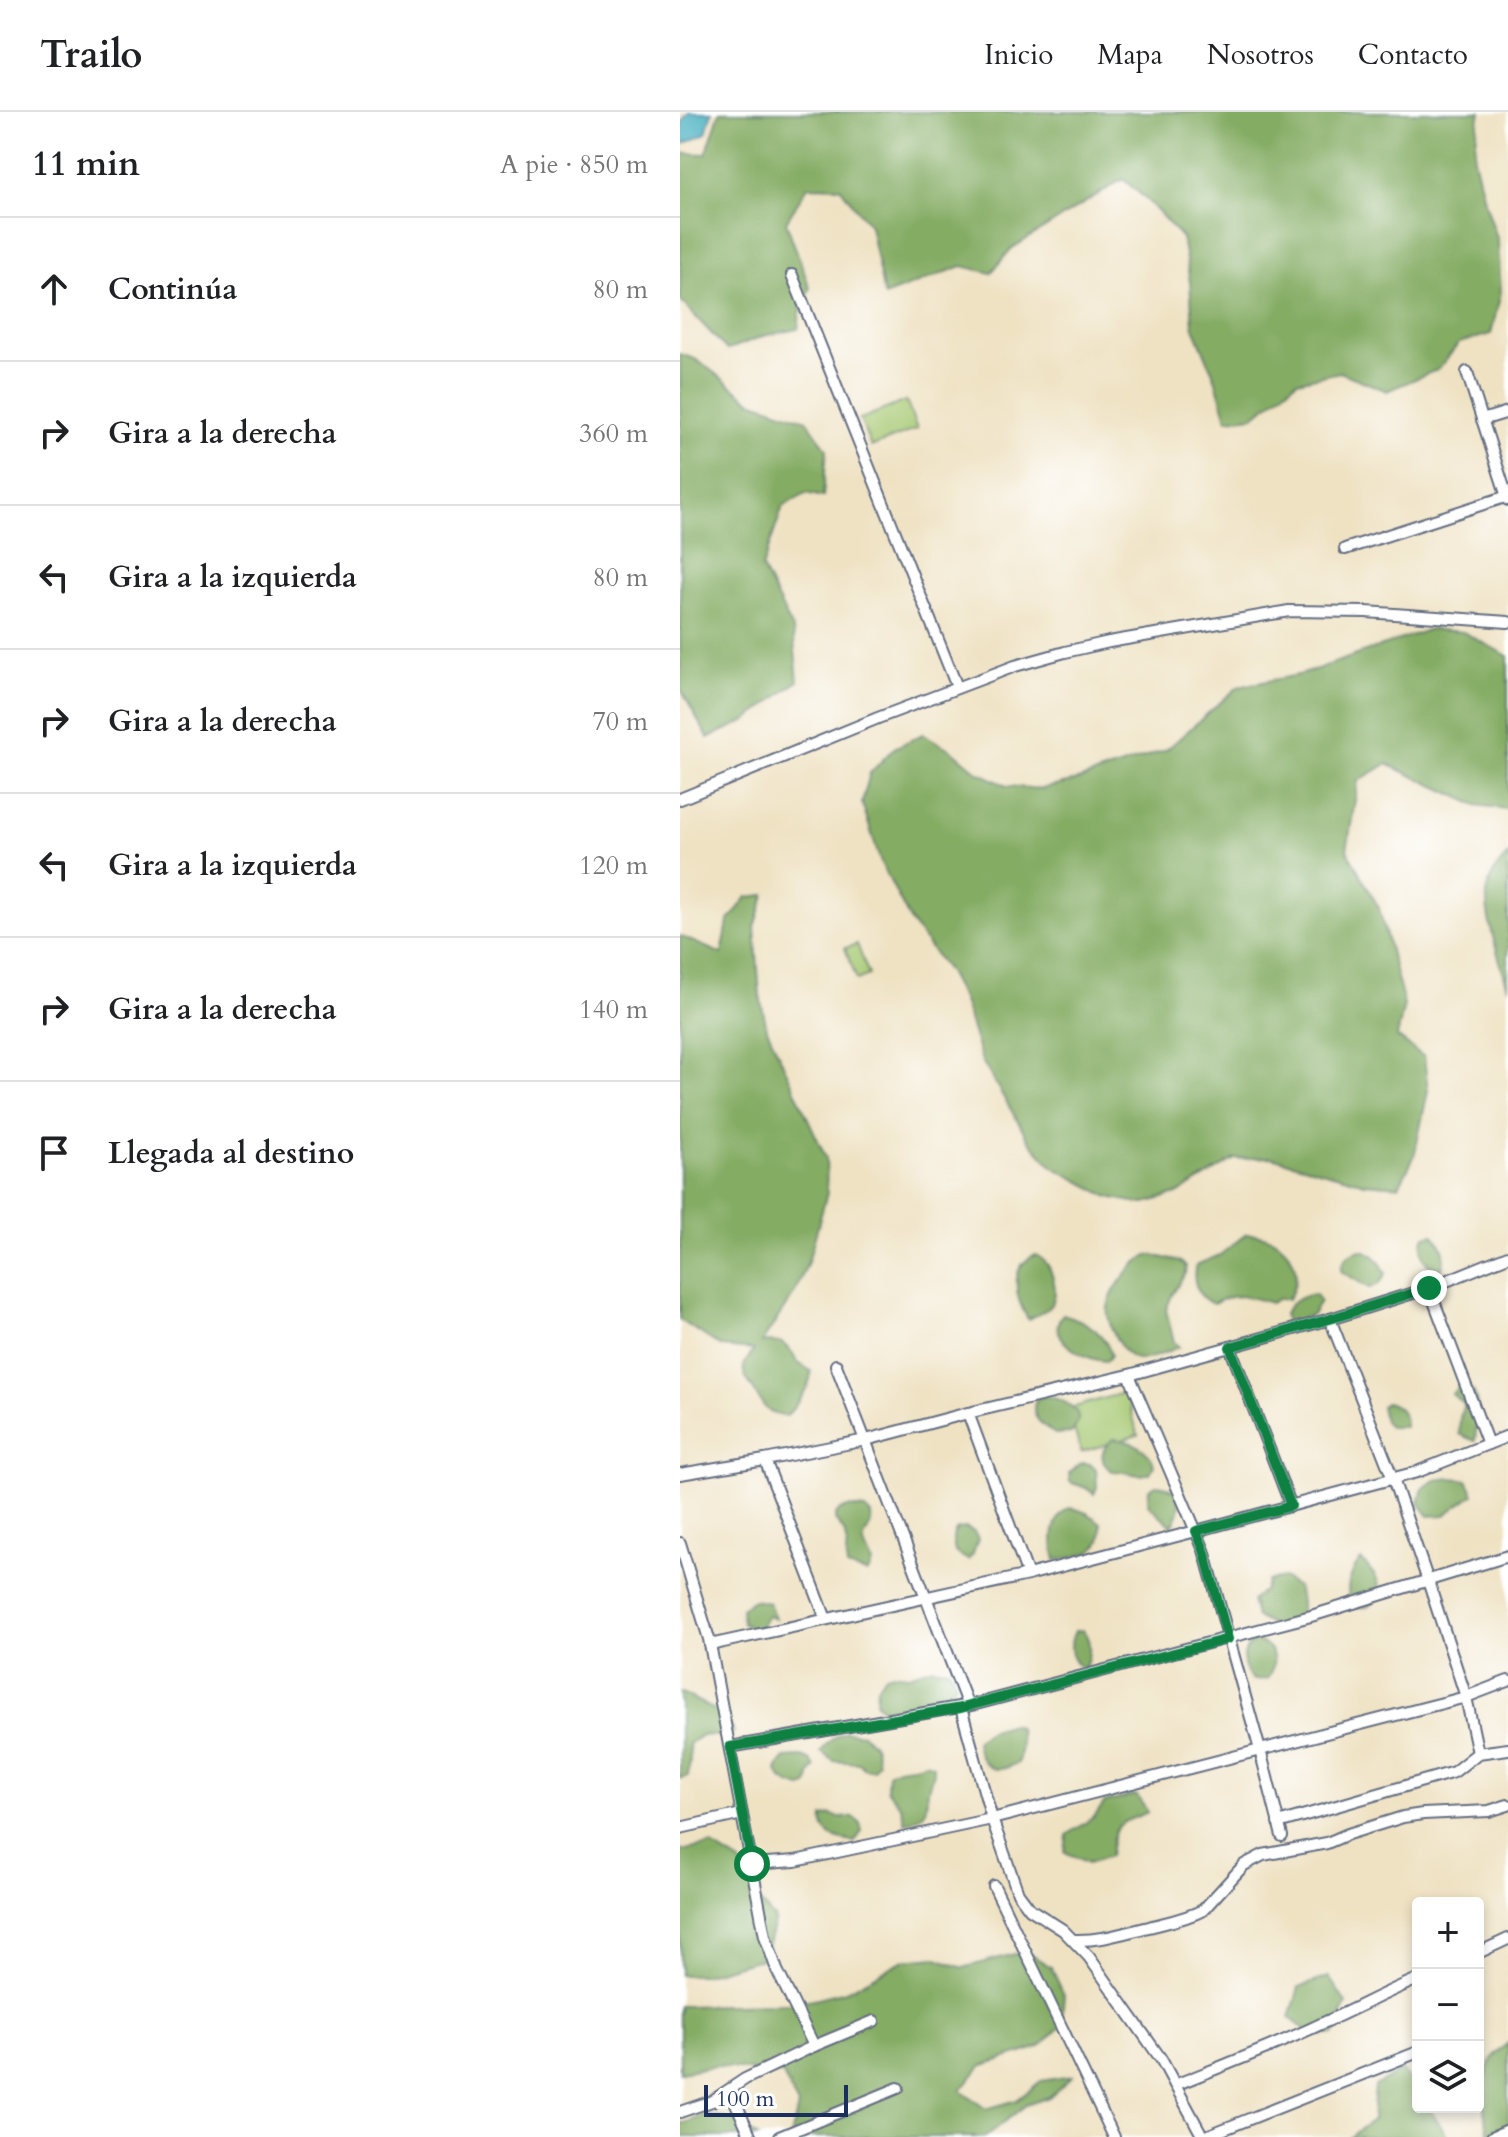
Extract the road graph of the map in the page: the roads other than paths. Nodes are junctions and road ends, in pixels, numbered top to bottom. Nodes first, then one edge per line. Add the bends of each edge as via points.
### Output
1 (792, 275) dead end
2 (1467, 372) dead end
3 (1508, 412) edge
4 (1482, 420) junction
5 (1508, 497) edge
6 (1345, 549) dead end
7 (1508, 622) edge
8 (957, 687) junction
9 (680, 799) edge
10 (1508, 1256) edge
11 (1429, 1288) junction
12 (1330, 1319) junction
13 (1230, 1347) junction
14 (836, 1365) dead end
15 (1129, 1375) junction
16 (968, 1413) junction
17 (1508, 1436) edge
18 (866, 1440) junction
19 (1488, 1444) junction
20 (765, 1460) junction
21 (680, 1474) edge
22 (1393, 1479) junction
23 (1291, 1506) junction
24 (1196, 1531) junction
25 (680, 1543) edge
26 (1508, 1556) edge
27 (1028, 1575) junction
28 (1428, 1581) junction
29 (927, 1597) junction
30 (826, 1619) junction
31 (1228, 1639) junction
32 (710, 1645) junction
33 (1508, 1681) edge
34 (1466, 1697) junction
35 (964, 1707) junction
36 (730, 1747) junction
37 (1508, 1749) edge
38 (1260, 1750) junction
39 (1478, 1753) junction
40 (1508, 1805) edge
41 (742, 1814) junction
42 (992, 1819) junction
43 (1278, 1823) junction
44 (680, 1828) edge
45 (1282, 1836) dead end
46 (752, 1864) junction
47 (994, 1886) dead end
48 (1508, 1939) edge
49 (1074, 1940) junction
50 (1484, 1950) edge
51 (1412, 1982) edge
52 (874, 2021) dead end
53 (814, 2046) junction
54 (1412, 2054) edge
55 (1175, 2085) junction
56 (898, 2088) dead end
57 (730, 2090) junction
58 (680, 2112) edge
59 (1508, 2130) edge
60 (751, 2137) edge
61 (779, 2137) edge
62 (1114, 2137) edge
63 (1203, 2137) edge
64 (1492, 2137) edge

1 - 8 street
2 - 4 street
3 - 4 street
4 - 5 street
5 - 6 street
7 - 8 street via 1289,611 1065,652
8 - 9 street
10 - 11 street
11 - 12 street
11 - 19 street
12 - 13 street
12 - 22 street
13 - 15 street
13 - 23 street
14 - 18 street
15 - 16 street
15 - 24 street
16 - 18 street
16 - 27 street
17 - 19 street
18 - 20 street
18 - 29 street
19 - 22 street
20 - 21 street
20 - 30 street
22 - 23 street
22 - 28 street
23 - 24 street
24 - 27 street
24 - 31 street
25 - 32 street
26 - 28 street
27 - 29 street
28 - 31 street
28 - 34 street
29 - 30 street
29 - 35 street
30 - 32 street
31 - 35 street
31 - 38 street
32 - 36 street
33 - 34 street
34 - 38 street
34 - 39 street
35 - 36 street
35 - 42 street
36 - 41 street
37 - 39 street
38 - 42 street
38 - 43 street
39 - 43 street via 1454,1772
40 - 49 street via 1403,1817 1327,1843 1263,1855 1244,1865 1203,1910 1182,1920 1104,1939
41 - 44 street
41 - 46 street
42 - 46 street via 795,1861
42 - 49 street via 1018,1893 1030,1909
43 - 45 street
46 - 53 street via 765,1936
47 - 62 street
48 - 50 street
49 - 55 street
51 - 55 street
52 - 53 street
53 - 57 street
54 - 63 street
55 - 63 street
56 - 61 street
57 - 58 street
57 - 60 street
59 - 64 street

